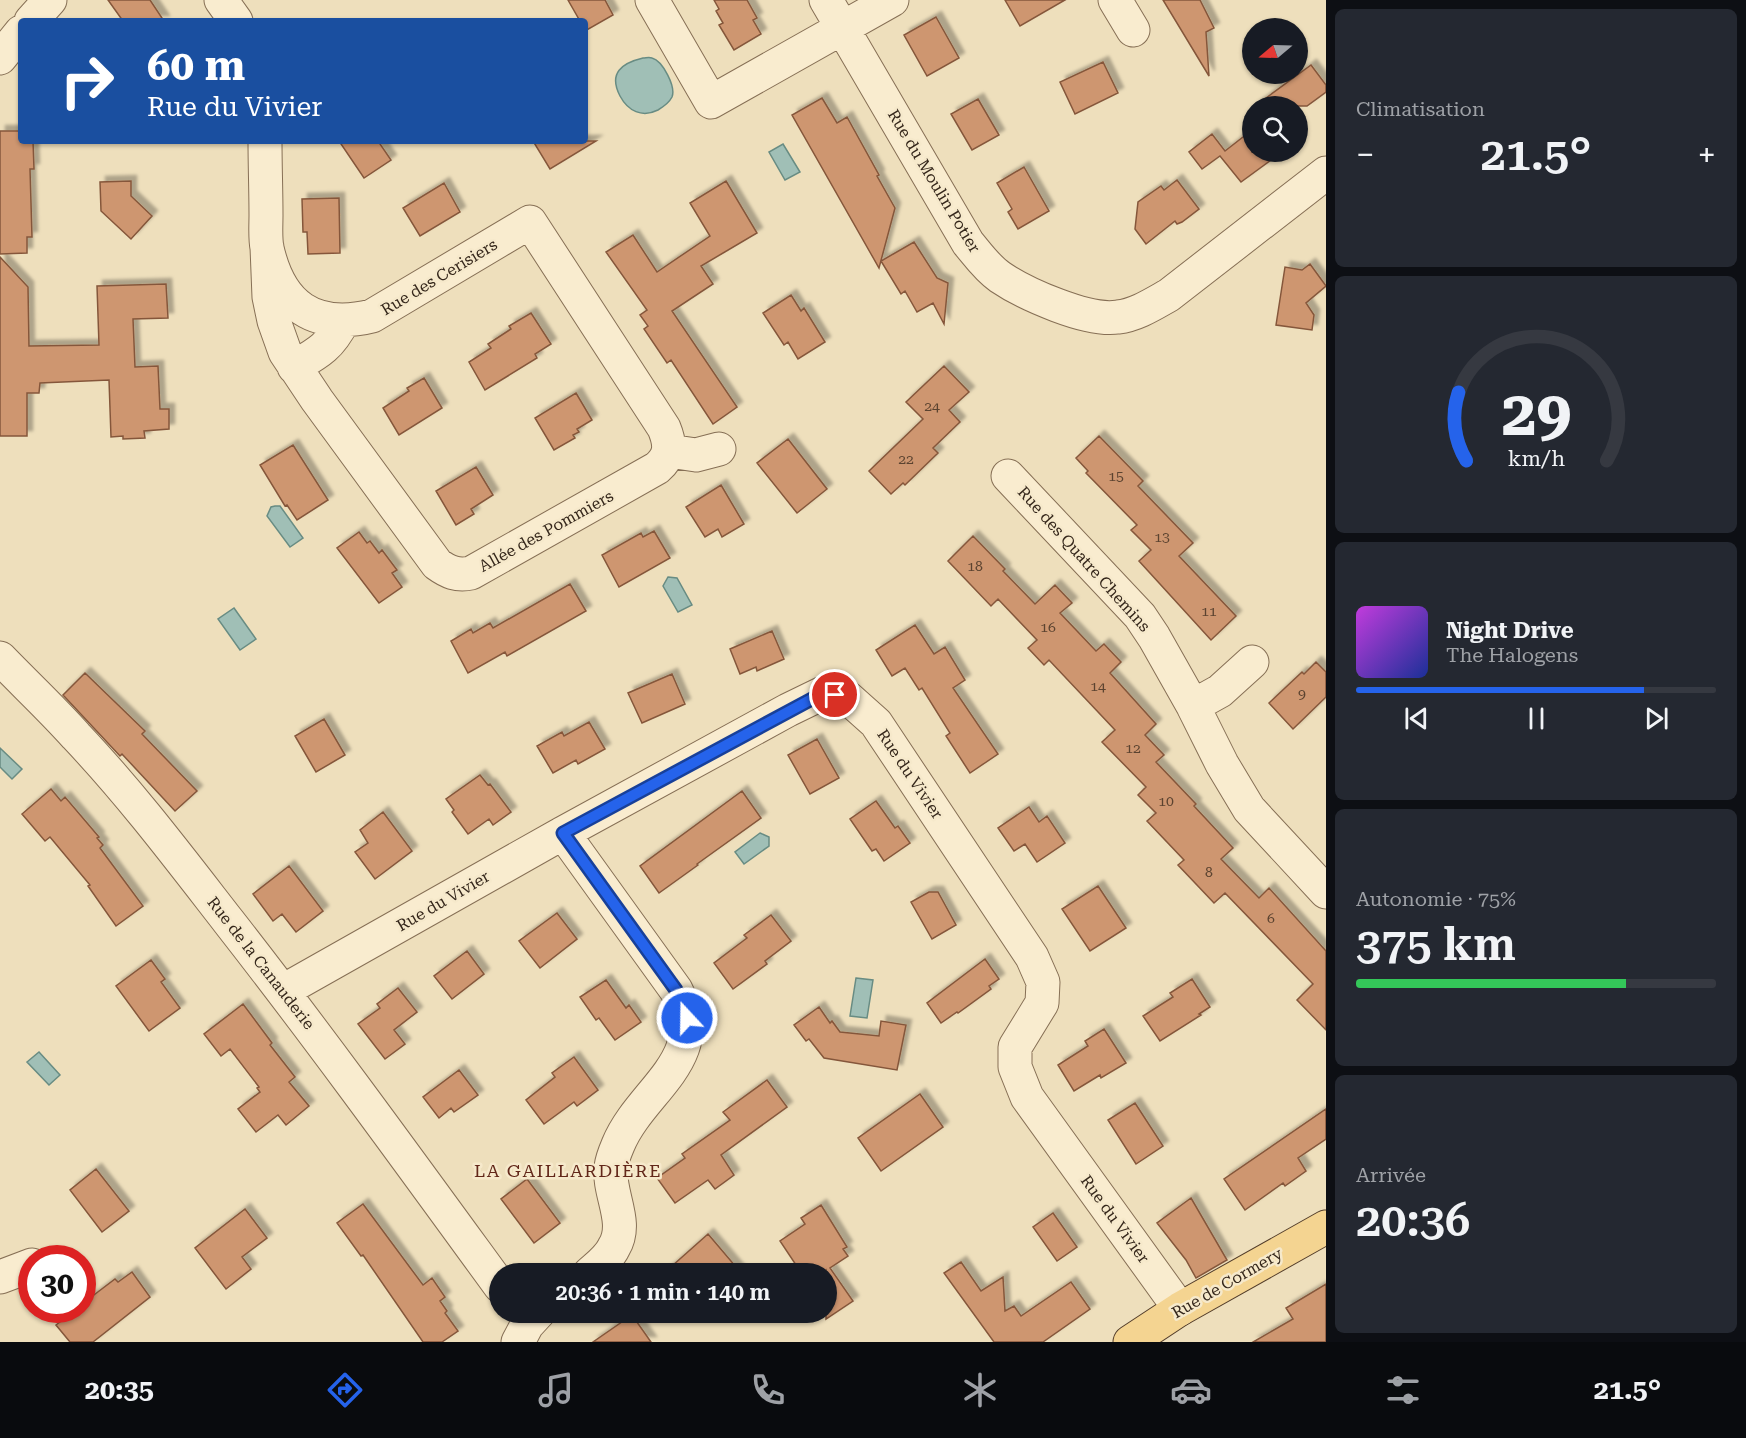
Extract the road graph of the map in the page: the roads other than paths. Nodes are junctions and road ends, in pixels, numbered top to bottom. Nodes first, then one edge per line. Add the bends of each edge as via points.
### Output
1 (50, 0) edge
2 (221, 0) edge
3 (652, 0) edge
4 (826, 0) edge
5 (892, 0) edge
6 (1115, 0) edge
7 (34, 18) edge
8 (234, 18) edge
9 (843, 28) junction
10 (1133, 30) dead end
11 (18, 36) edge
12 (0, 58) edge
13 (265, 144) edge
14 (1326, 173) edge
15 (267, 247) junction
16 (343, 321) junction
17 (294, 367) junction
18 (719, 449) dead end
19 (669, 451) junction
20 (1008, 476) dead end
21 (0, 658) edge
22 (1252, 662) dead end
23 (1193, 706) junction
24 (563, 833) junction
25 (1326, 892) edge
26 (284, 991) junction
27 (1326, 1227) edge
28 (601, 1263) edge
29 (18, 1270) edge
30 (489, 1271) edge
31 (0, 1277) edge
32 (1180, 1309) junction
33 (1130, 1342) edge

1 - 7 street
2 - 8 street
3 - 9 street via 711,102
4 - 9 street, Rue du Moulin Potier
5 - 9 street
6 - 10 street
9 - 14 street, Rue du Moulin Potier via 968,243 985,264 1018,287 1082,314 1118,317 1160,300
11 - 12 street
13 - 15 street, Rue des Cerisiers
15 - 16 street, Rue des Cerisiers via 286,292 297,305 327,320
15 - 17 street, Allée des Pommiers via 274,321
16 - 17 street via 324,349
16 - 19 street, Rue des Cerisiers via 384,311 530,222 664,428
17 - 19 street, Allée des Pommiers via 437,564 460,575 482,568 657,468
18 - 19 street via 696,455
20 - 23 street, Rue des Quatre Chemins via 1140,616
21 - 26 street, Rue de la Canauderie via 137,805
22 - 23 street via 1220,691
23 - 25 street, Rue des Quatre Chemins via 1249,809
24 - 26 street, Rue du Vivier
24 - 28 street via 676,990 687,1018 686,1042 676,1064 640,1108 614,1154 611,1173 620,1228 609,1256
24 - 32 street, Rue du Vivier via 823,693 848,698 876,723 1032,957 1043,982 1042,1003 1015,1047 1015,1067 1027,1097
26 - 30 street, Rue de la Canauderie
27 - 32 main road, Rue de Cormery
29 - 31 street
32 - 33 main road, Rue de Cormery

